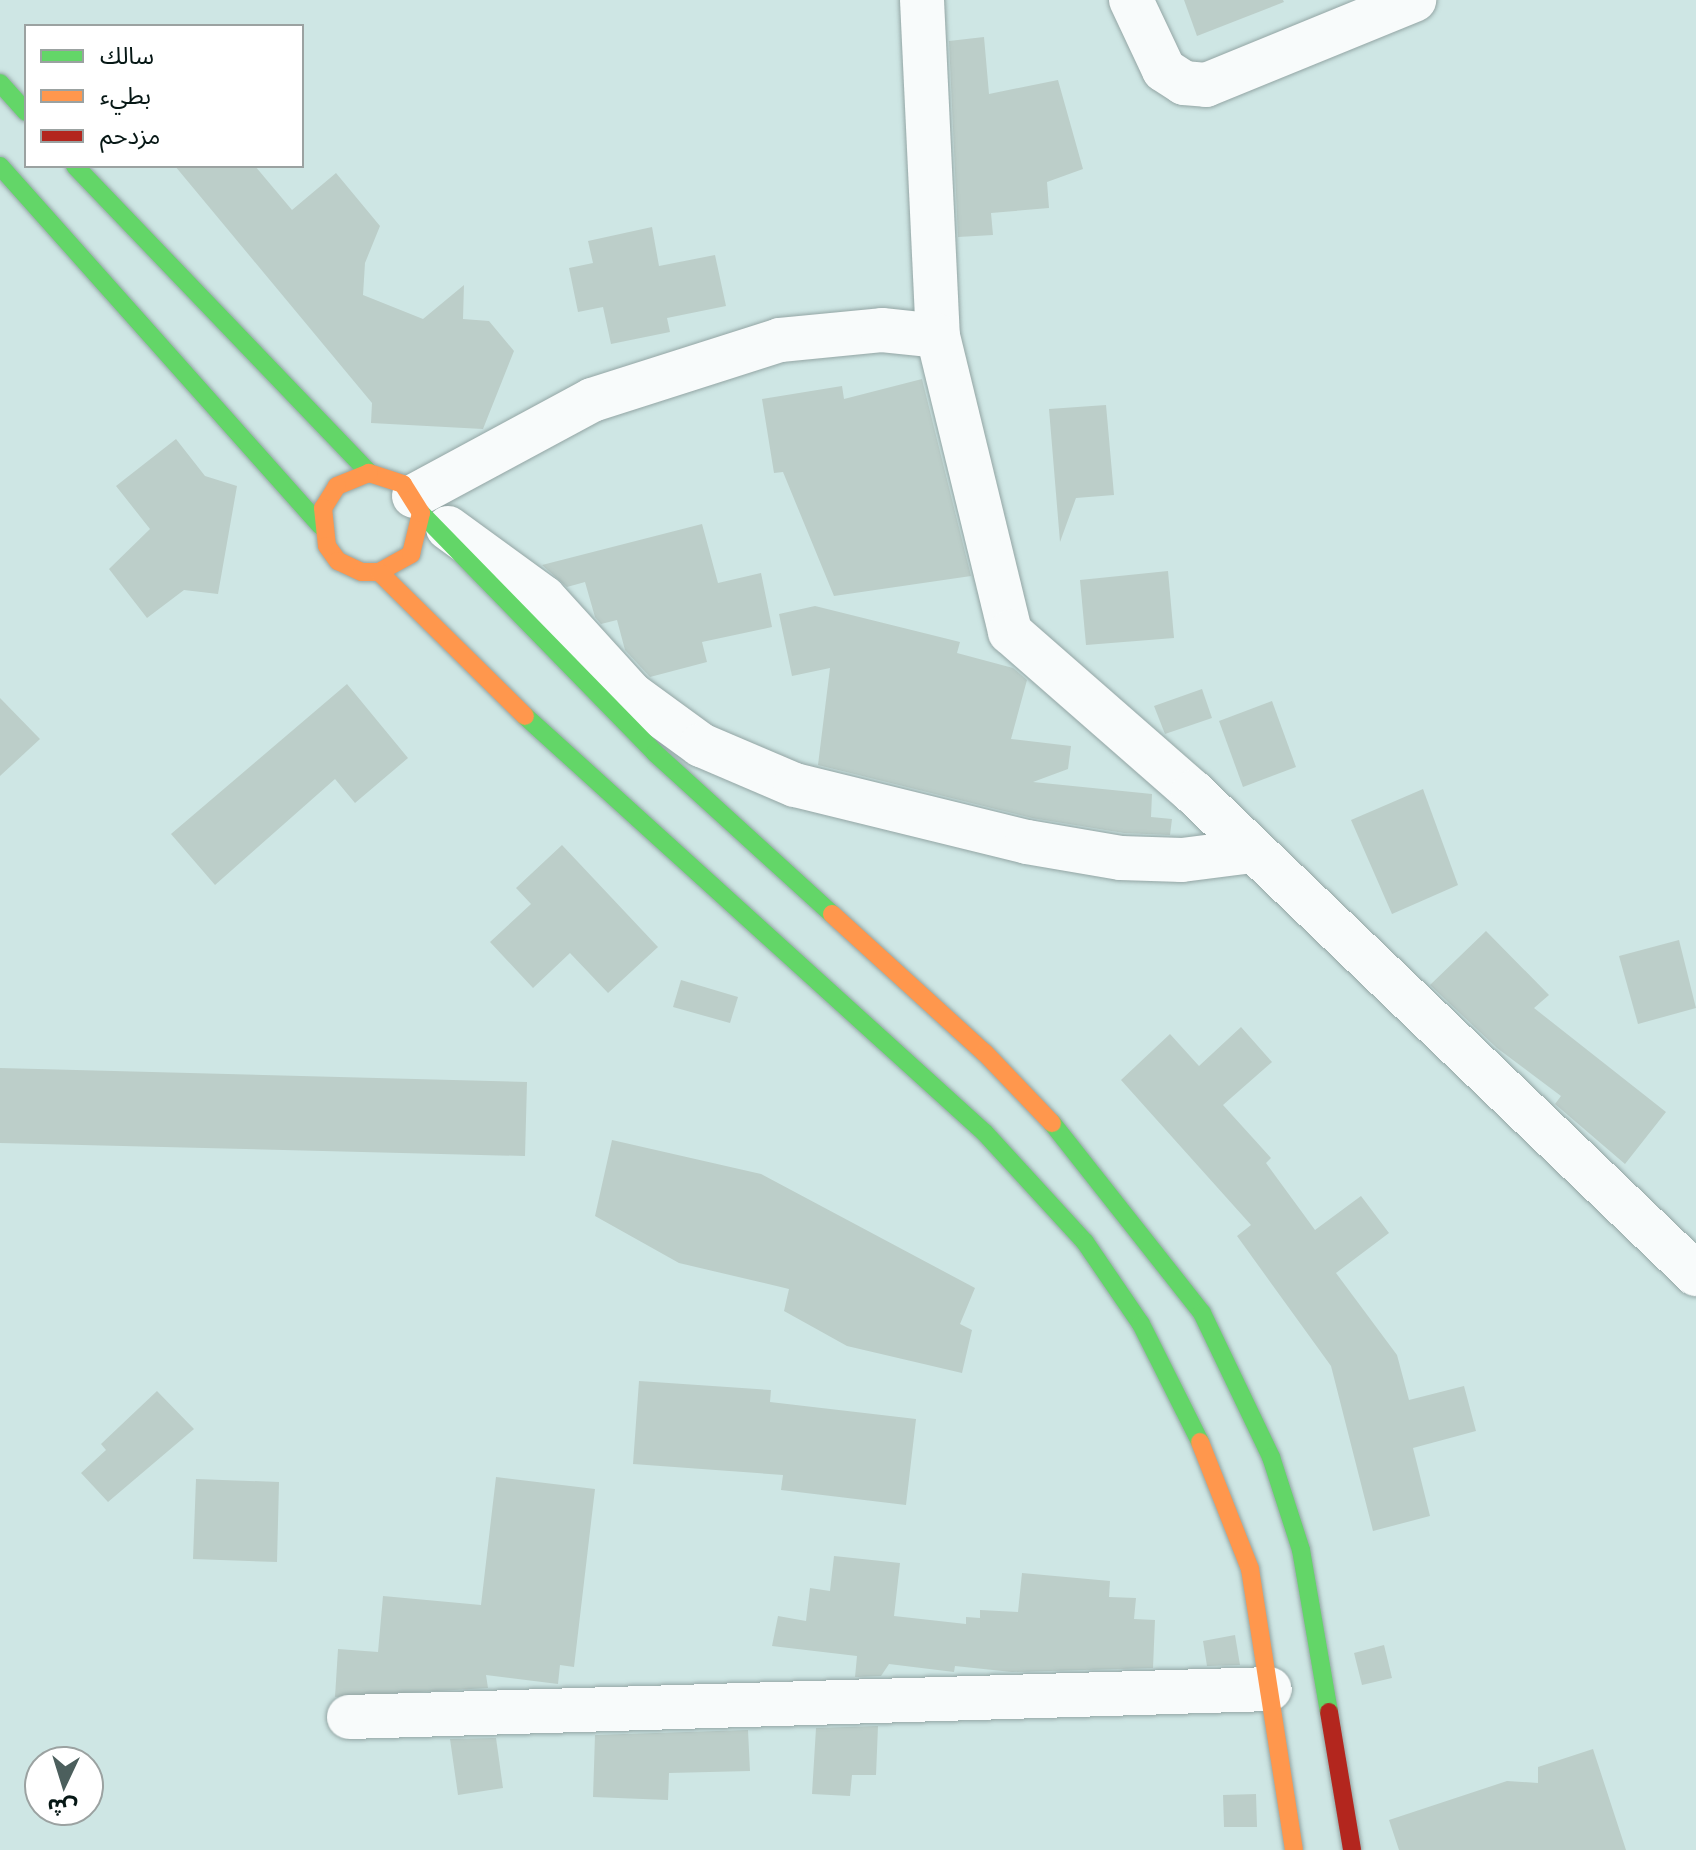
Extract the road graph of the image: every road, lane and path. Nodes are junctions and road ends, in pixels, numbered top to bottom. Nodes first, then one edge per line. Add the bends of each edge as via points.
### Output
1 (922, 0) edge
2 (1131, 0) edge
3 (1414, 0) edge
4 (0, 83) edge
5 (24, 110) edge
6 (0, 166) edge
7 (77, 168) edge
8 (938, 336) junction
9 (369, 473) junction
10 (418, 506) junction
11 (321, 526) junction
12 (379, 572) junction
13 (1252, 851) junction
14 (1696, 1274) edge
15 (1270, 1689) junction
16 (349, 1717) dead end
17 (1294, 1850) edge
18 (1352, 1850) edge

1 - 8 street
2 - 3 street via 1164,70 1184,83 1206,85
4 - 5 main road
6 - 11 main road
7 - 9 main road
8 - 10 street via 882,330 780,340 592,400
8 - 13 street via 1010,632
9 - 10 main road via 387,475
9 - 11 main road via 337,486 323,508
10 - 12 main road via 419,538 411,554
10 - 13 street via 544,598 642,702 701,745 795,785 1027,842 1121,858 1182,860
10 - 18 main road via 655,753 985,1053 1077,1149 1202,1313 1271,1457 1301,1550
11 - 12 main road via 338,561 362,572
12 - 15 main road via 563,754 985,1133 1085,1242 1141,1324 1218,1479 1250,1569
13 - 14 street
15 - 16 street
15 - 17 main road

